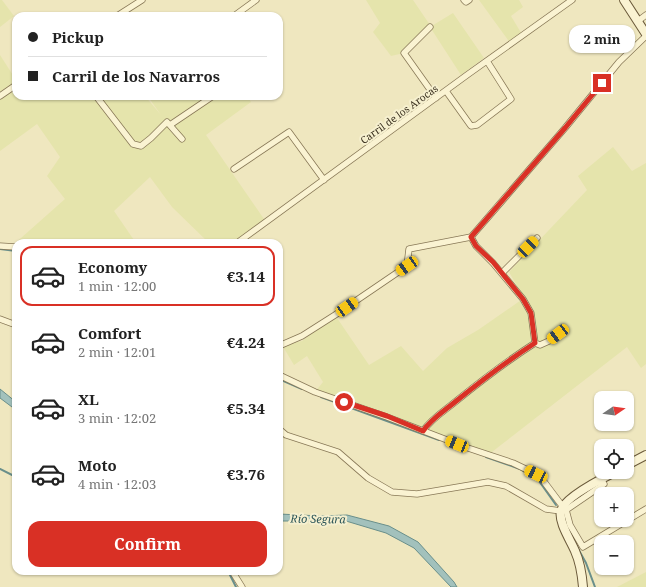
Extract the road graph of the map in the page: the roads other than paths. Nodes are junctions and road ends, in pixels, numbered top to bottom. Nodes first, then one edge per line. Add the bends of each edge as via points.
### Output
1 (142, 0) edge
2 (256, 0) edge
3 (464, 0) edge
4 (469, 0) edge
5 (572, 0) edge
6 (624, 0) edge
7 (123, 12) edge
8 (240, 12) edge
9 (646, 15) edge
10 (638, 21) junction
11 (430, 27) dead end
12 (646, 35) edge
13 (487, 61) junction
14 (12, 88) edge
15 (446, 91) junction
16 (0, 96) edge
17 (436, 98) junction
18 (99, 100) edge
19 (208, 100) edge
20 (170, 125) junction
21 (182, 139) dead end
22 (234, 168) dead end
23 (324, 180) junction
24 (471, 237) junction
25 (537, 238) dead end
26 (243, 239) edge
27 (0, 246) edge
28 (12, 247) edge
29 (502, 273) junction
30 (0, 318) edge
31 (12, 324) edge
32 (558, 334) dead end
33 (535, 343) junction
34 (283, 344) edge
35 (283, 377) edge
36 (423, 431) junction
37 (283, 432) edge
38 (646, 455) edge
39 (634, 461) edge
40 (601, 479) joint
41 (562, 509) junction
42 (646, 509) edge
43 (234, 575) edge
44 (242, 587) edge
45 (583, 587) edge

1 - 7 street
2 - 8 street
3 - 4 street
5 - 13 street, Carril de los Arocas
6 - 10 street
9 - 10 street
10 - 12 street
11 - 17 street via 404,53
12 - 24 street via 619,62
13 - 15 street, Carril de los Arocas
13 - 15 street via 512,99 477,125 471,126
14 - 16 street
15 - 17 street, Carril de los Arocas
17 - 23 street, Carril de los Arocas
18 - 20 street via 133,144 141,146 167,122
19 - 20 street
20 - 21 street
22 - 23 street via 288,132
23 - 26 street, Carril de los Arocas
24 - 29 street via 476,246
24 - 34 street via 409,249 407,266 302,336
25 - 29 street
27 - 28 street
29 - 33 street via 531,313
30 - 31 street
32 - 33 street via 540,345
33 - 36 street via 500,366 428,423
35 - 36 street via 315,392
36 - 41 street via 513,463 536,474
37 - 41 street via 338,452 368,478 392,492 416,494 488,482 506,486 546,509
38 - 39 street
40 - 41 street via 573,496
40 - 42 street via 604,484 566,510 570,525 583,548
41 - 45 street via 561,519 576,552
43 - 44 street

